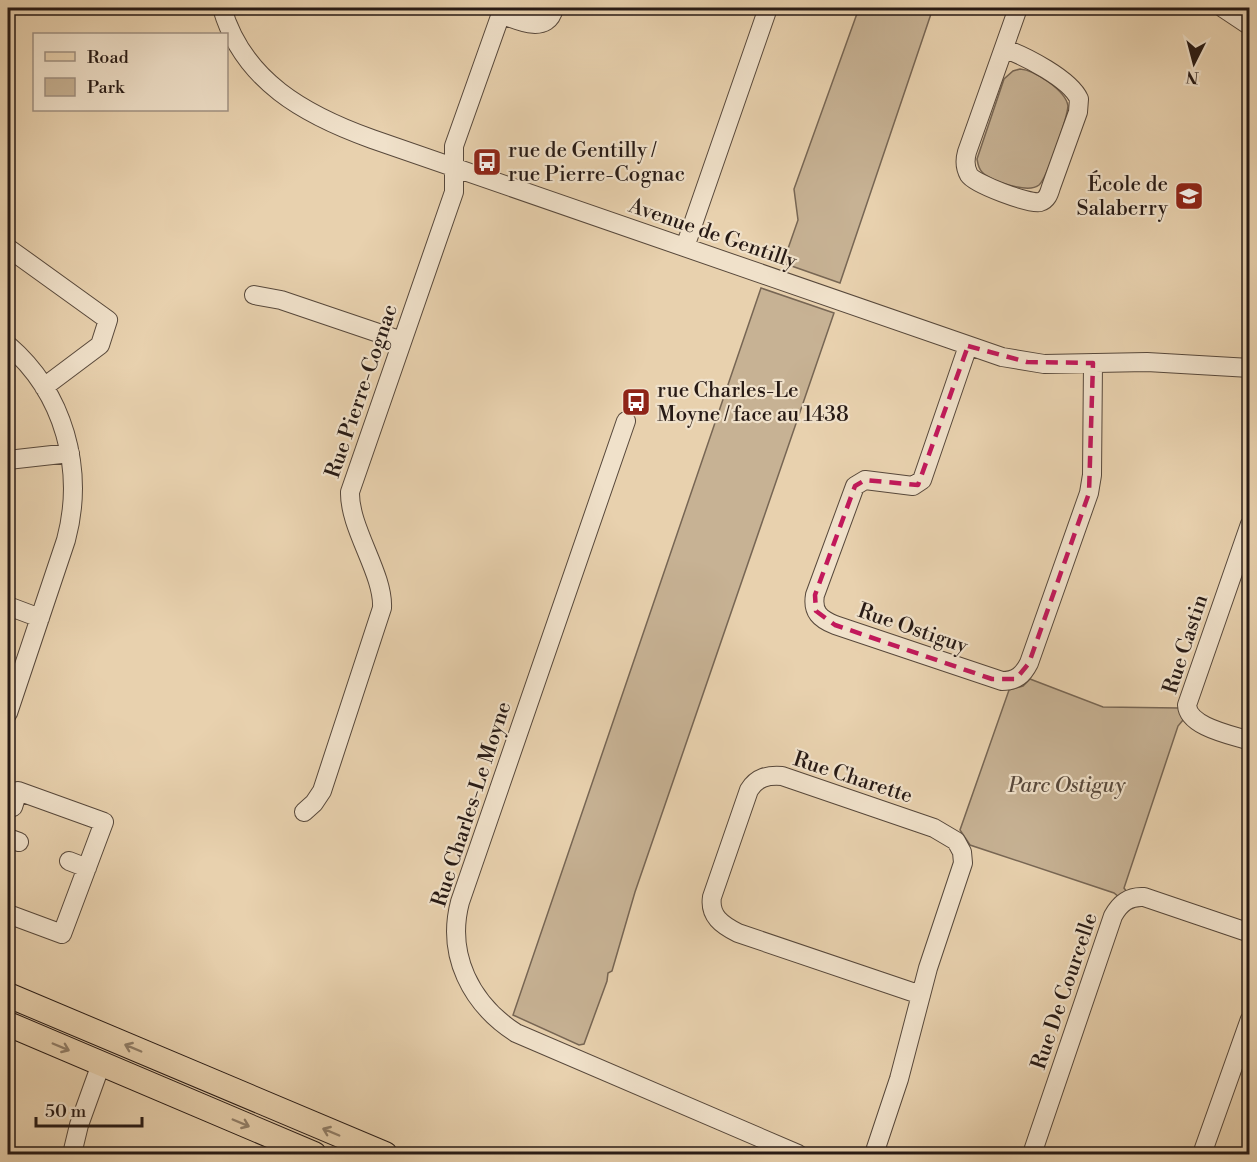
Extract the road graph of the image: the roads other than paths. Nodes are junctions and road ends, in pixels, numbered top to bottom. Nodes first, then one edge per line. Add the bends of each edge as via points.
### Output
1 (222, 8) edge
2 (554, 8) edge
3 (768, 8) edge
4 (1018, 8) edge
5 (1223, 8) edge
6 (502, 11) edge
7 (1250, 26) edge
8 (1005, 49) junction
9 (452, 167) junction
10 (685, 247) junction
11 (8, 248) edge
12 (254, 295) dead end
13 (402, 341) junction
14 (8, 345) edge
15 (968, 346) junction
16 (1093, 363) junction
17 (1250, 369) edge
18 (44, 387) junction
19 (626, 421) dead end
20 (70, 453) junction
21 (8, 460) edge
22 (1250, 524) edge
23 (8, 606) edge
24 (40, 618) junction
25 (8, 712) edge
26 (1250, 741) edge
27 (9, 812) edge
28 (304, 812) dead end
29 (69, 861) dead end
30 (87, 868) junction
31 (8, 914) edge
32 (1250, 933) edge
33 (8, 994) edge
34 (921, 995) junction
35 (1250, 1019) edge
36 (8, 1024) edge
37 (101, 1064) junction
38 (72, 1155) edge
39 (314, 1155) edge
40 (385, 1155) edge
41 (798, 1155) edge
42 (874, 1155) edge
43 (1032, 1155) edge
44 (1202, 1155) edge

1 - 9 street, Avenue de Gentilly via 248,60 287,99 337,126
2 - 6 street, Rue Pierre-Cognac via 546,21 536,24
3 - 10 street
4 - 8 street
5 - 7 street
6 - 9 street, Rue Pierre-Cognac via 454,146
8 - 8 street via 1031,60 1068,86 1078,99 1078,112 1051,187 1039,202 977,183 966,168 967,152
9 - 10 street, Avenue de Gentilly
9 - 13 street, Rue Pierre-Cognac via 454,192
10 - 15 street, Avenue de Gentilly
11 - 18 street via 108,320 99,345
12 - 13 street via 281,300
13 - 28 street, Rue Pierre-Cognac via 350,492 352,511 382,608 321,791
14 - 18 street
15 - 16 street, Avenue de Gentilly via 1027,362
15 - 16 street, Rue Ostiguy via 922,480 913,486 870,480 855,486 814,603 819,616 830,623 997,681 1016,679 1029,663 1089,493
16 - 17 street, Avenue de Gentilly via 1174,363
18 - 20 street via 56,409
19 - 41 street, Rue Charles-Le Moyne via 460,902 456,930 459,959 467,981 483,1005 516,1033
20 - 21 street
20 - 24 street via 74,488 70,525
22 - 26 street, Rue Castin via 1188,710 1197,722
23 - 24 street
24 - 25 street
27 - 30 street via 18,791 104,822
29 - 30 street
30 - 31 street via 62,934
32 - 43 street, Rue De Courcelle via 1144,897 1134,897 1121,905 1113,916
40 -> 33 main road
34 - 34 street, Rue Charette via 961,869 960,846 934,828 782,776 760,779 749,790 712,897 715,916 738,933
34 - 42 street, Rue Charette
35 - 44 street
36 -> 37 main road
37 - 38 street
37 -> 39 main road

